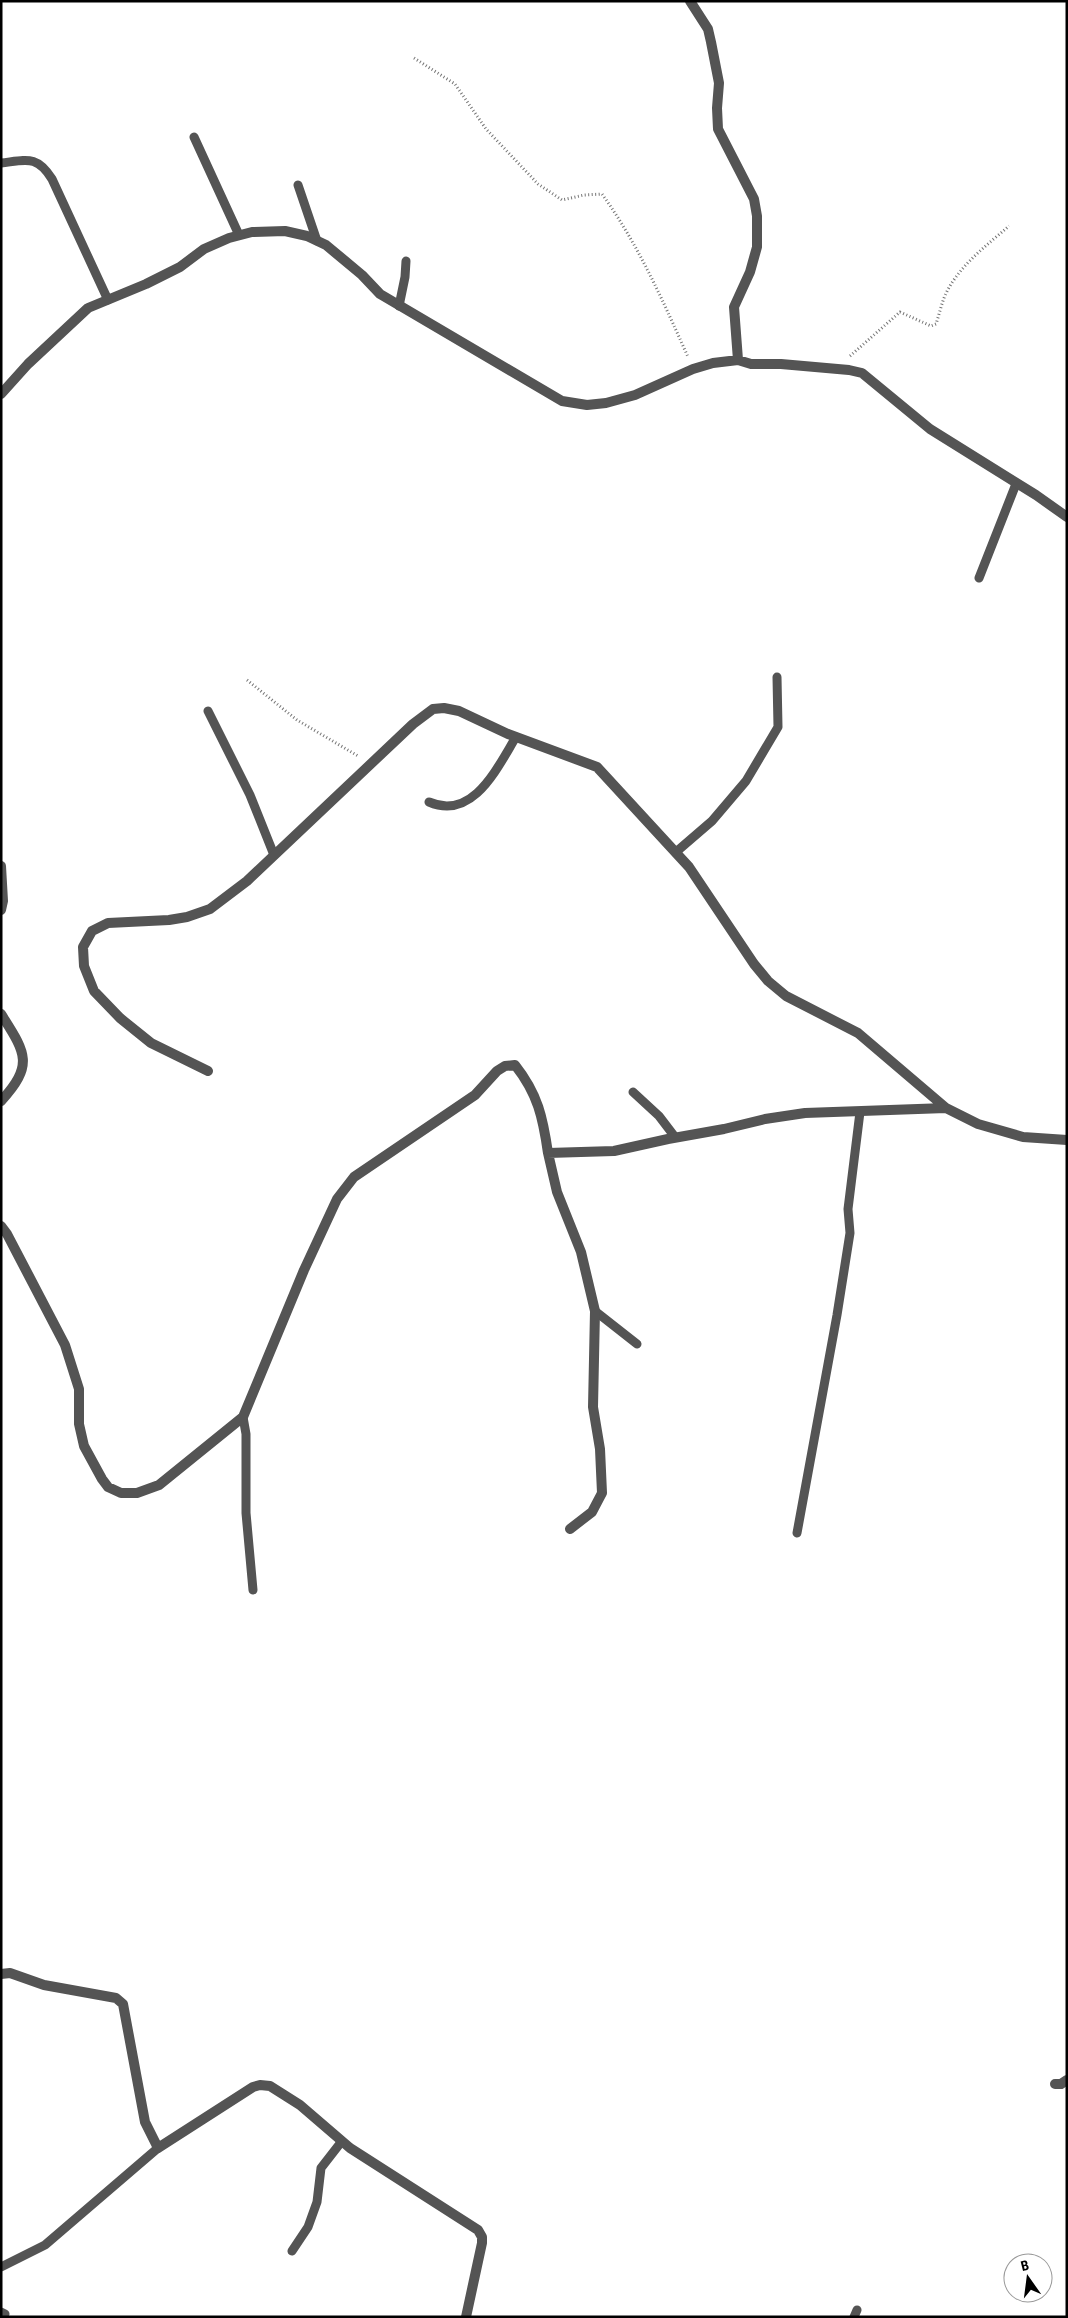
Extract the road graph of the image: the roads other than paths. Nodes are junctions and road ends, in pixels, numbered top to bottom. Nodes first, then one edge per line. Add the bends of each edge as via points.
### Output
1 (690, 1) edge
2 (194, 137) dead end
3 (1, 163) edge
4 (298, 185) dead end
5 (239, 235) junction
6 (317, 241) junction
7 (406, 262) dead end
8 (108, 300) junction
9 (399, 306) junction
10 (738, 360) junction
11 (1, 394) edge
12 (1016, 484) junction
13 (1067, 518) edge
14 (979, 578) dead end
15 (778, 677) dead end
16 (208, 711) dead end
17 (516, 737) junction
18 (428, 802) dead end
19 (676, 852) junction
20 (274, 855) junction
21 (1, 866) edge
22 (1, 910) edge
23 (1, 1014) edge
24 (208, 1070) dead end
25 (633, 1092) dead end
26 (1, 1101) edge
27 (946, 1108) junction
28 (860, 1112) junction
29 (675, 1138) junction
30 (1067, 1140) edge
31 (548, 1153) junction
32 (1, 1226) edge
33 (595, 1311) junction
34 (637, 1344) dead end
35 (243, 1417) junction
36 (570, 1529) dead end
37 (796, 1533) dead end
38 (253, 1590) dead end
39 (1, 1974) edge
40 (1067, 2080) edge
41 (1055, 2084) dead end
42 (342, 2141) junction
43 (158, 2148) junction
44 (292, 2251) dead end
45 (1, 2267) edge
46 (466, 2317) edge

1 - 10 street via 708,29 711,42 719,83 718,130 754,199 757,216 758,247 734,307
2 - 5 lane
3 - 8 lane via 28,160 44,166
4 - 6 lane
5 - 6 street via 285,231
5 - 8 street via 204,249 180,267
6 - 9 street
7 - 9 lane
8 - 11 street via 88,308 75,318
9 - 10 street via 562,400 587,405 635,395 713,363
10 - 12 street via 751,364 836,367 862,374 930,429
12 - 13 street
12 - 14 lane
15 - 19 lane via 778,727 746,781 712,821
16 - 20 lane via 250,794
17 - 18 lane via 495,772 464,804 451,807
17 - 19 street via 597,767
17 - 20 street via 459,711 433,709
19 - 27 street via 768,981 786,996 858,1033
20 - 24 street via 210,909 168,920 108,923 92,931 83,946 84,966 94,991 120,1018 151,1043
21 - 22 street
23 - 26 street via 21,1047 24,1066 16,1085
25 - 29 lane via 659,1116
27 - 28 street
27 - 30 street via 978,1124 1023,1137
28 - 29 street via 805,1113
28 - 37 lane via 848,1209 850,1233
29 - 31 street via 614,1150
31 - 33 street
31 - 35 street via 540,1106 524,1075 515,1065 510,1065 497,1071 475,1095 354,1177 337,1199 304,1270
32 - 35 street via 65,1345 79,1389 78,1424 84,1446 108,1487 121,1493 137,1493 159,1485
33 - 34 lane
33 - 36 street via 593,1407 600,1449 602,1493 592,1512
35 - 38 lane via 246,1514
39 - 43 street via 10,1973 44,1986 116,1998 123,2004 145,2122
40 - 41 street
42 - 43 street via 300,2106 270,2086 260,2085
42 - 44 lane via 322,2168 317,2202 308,2227
42 - 46 street via 478,2230 482,2243
43 - 45 lane via 45,2245

